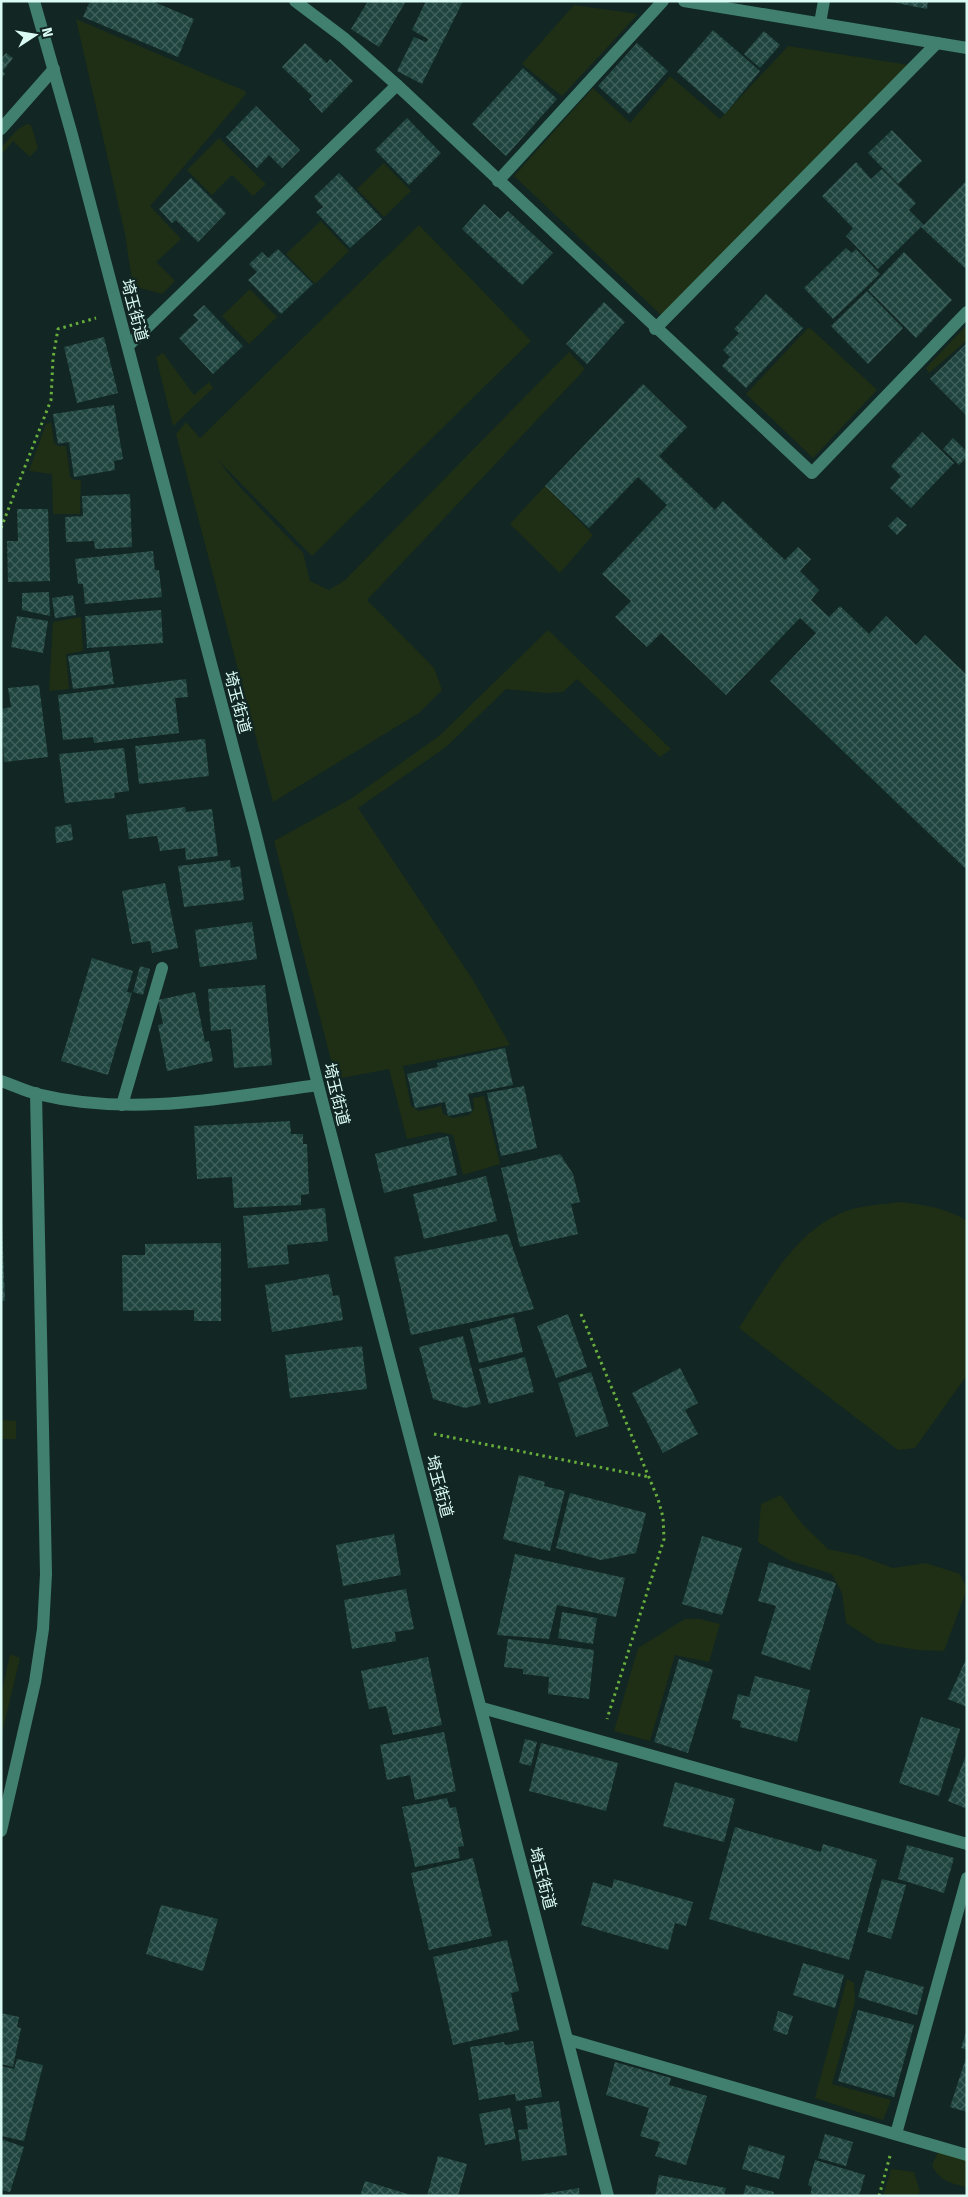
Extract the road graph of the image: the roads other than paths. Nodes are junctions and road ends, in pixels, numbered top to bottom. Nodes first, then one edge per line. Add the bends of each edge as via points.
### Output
1 (34, 1) edge
2 (295, 1) edge
3 (663, 1) edge
4 (684, 1) edge
5 (824, 1) edge
6 (820, 23) junction
7 (937, 43) junction
8 (967, 48) edge
9 (54, 69) junction
10 (397, 85) junction
11 (1, 129) edge
12 (498, 181) junction
13 (964, 315) edge
14 (655, 328) junction
15 (128, 346) junction
16 (162, 968) dead end
17 (1, 1081) edge
18 (318, 1085) junction
19 (36, 1093) junction
20 (122, 1105) junction
21 (482, 1708) junction
22 (1, 1830) edge
23 (967, 1844) edge
24 (967, 1878) edge
25 (569, 2040) junction
26 (896, 2134) junction
27 (967, 2155) edge
28 (608, 2196) edge

1 - 9 street, 埼玉街道
2 - 10 street via 344,38
3 - 12 street
4 - 6 street
5 - 6 street
6 - 7 street
7 - 8 street
7 - 14 street
9 - 11 street
9 - 15 street, 埼玉街道
10 - 12 street
10 - 15 street
12 - 14 street
13 - 14 street via 812,473
15 - 18 street, 埼玉街道
16 - 20 street
17 - 19 street
18 - 20 street via 175,1104
18 - 21 street, 埼玉街道
19 - 20 street
19 - 22 street via 46,1565 43,1628 35,1682
21 - 23 street
21 - 25 street, 埼玉街道
24 - 26 street
25 - 26 street
25 - 28 street, 埼玉街道
26 - 27 street

